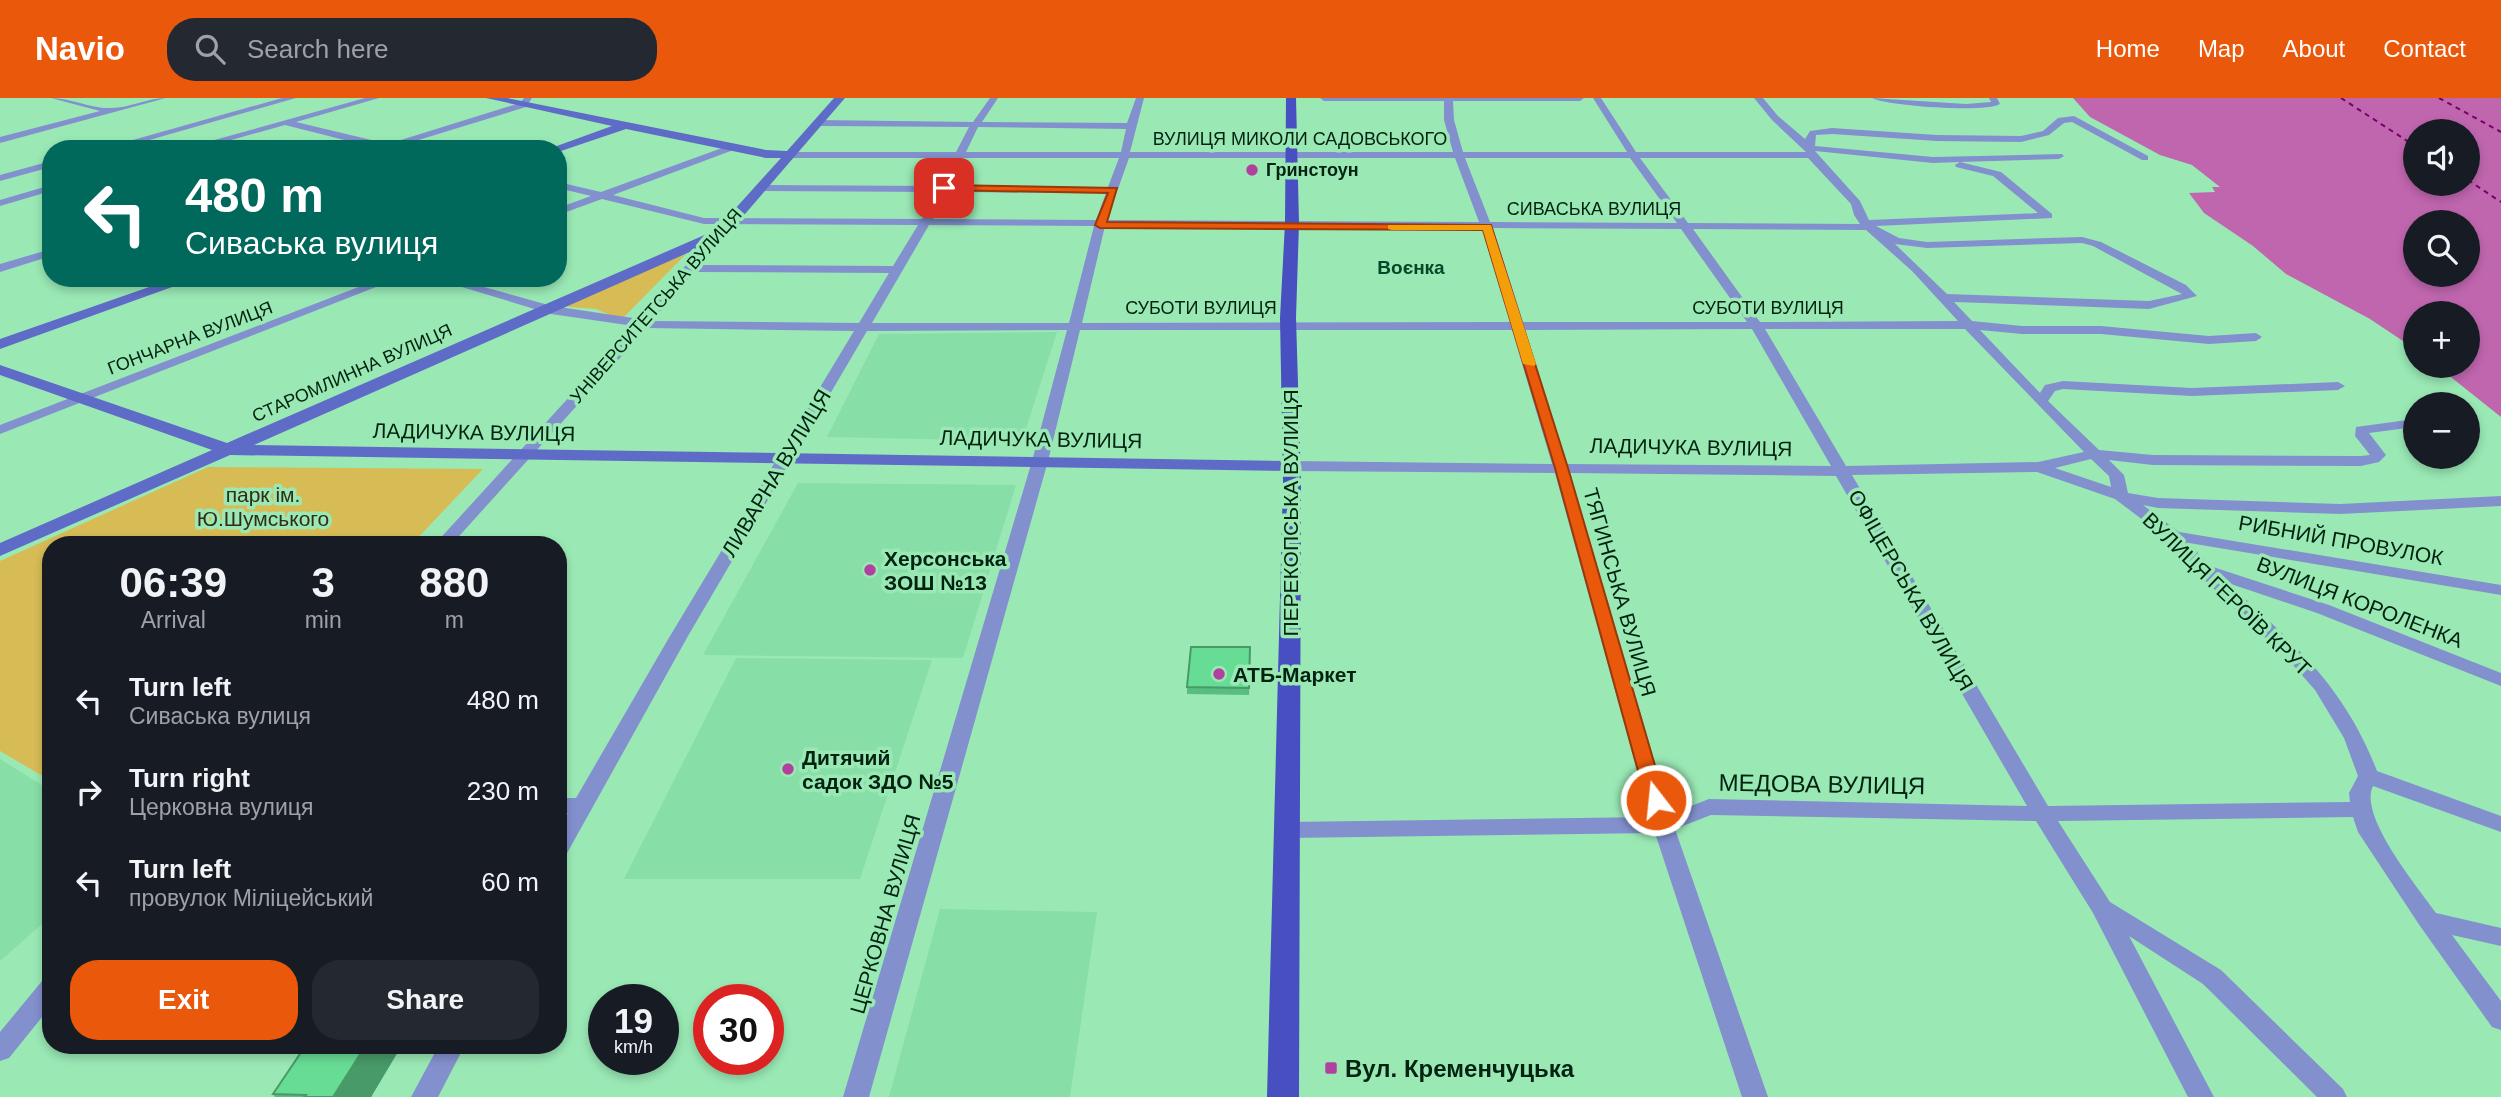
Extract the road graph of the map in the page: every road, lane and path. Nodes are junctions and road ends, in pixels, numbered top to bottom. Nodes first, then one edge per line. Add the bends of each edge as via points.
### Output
1 (55, 98) edge
2 (162, 98) edge
3 (292, 98) edge
4 (375, 98) edge
5 (491, 98) edge
6 (840, 98) edge
7 (994, 98) edge
8 (1140, 98) edge
9 (1291, 98) edge
10 (1324, 98) edge
11 (1449, 98) edge
12 (1580, 98) edge
13 (1598, 98) edge
14 (1758, 98) edge
15 (1876, 98) edge
16 (1993, 98) edge
17 (526, 101) edge
18 (111, 111) junction
19 (240, 112) junction
20 (287, 122) junction
21 (818, 123) junction
22 (975, 125) junction
23 (625, 126) junction
24 (1130, 126) junction
25 (0, 140) edge
26 (139, 140) edge
27 (220, 140) edge
28 (358, 140) edge
29 (412, 140) edge
30 (567, 146) edge
31 (733, 147) junction
32 (1810, 152) junction
33 (790, 155) junction
34 (1125, 155) junction
35 (1459, 155) junction
36 (961, 156) junction
37 (1290, 156) junction
38 (1634, 156) junction
39 (2059, 156) dead end
40 (2145, 158) dead end
41 (1933, 160) junction
42 (42, 167) edge
43 (37, 168) junction
44 (42, 169) edge
45 (0, 178) edge
46 (567, 187) edge
47 (759, 188) junction
48 (944, 188) junction
49 (1113, 190) junction
50 (42, 191) edge
51 (601, 195) junction
52 (0, 203) edge
53 (567, 208) edge
54 (925, 223) junction
55 (1100, 225) junction
56 (1292, 226) junction
57 (1685, 226) junction
58 (1868, 226) junction
59 (725, 227) junction
60 (1487, 227) junction
61 (42, 255) edge
62 (0, 268) edge
63 (690, 268) junction
64 (896, 270) junction
65 (164, 287) edge
66 (370, 287) edge
67 (470, 287) edge
68 (1944, 298) junction
69 (545, 308) junction
70 (643, 324) junction
71 (1756, 325) junction
72 (1970, 325) junction
73 (1289, 326) junction
74 (1518, 326) junction
75 (862, 327) junction
76 (1073, 327) junction
77 (2256, 337) dead end
78 (0, 344) edge
79 (0, 370) edge
80 (2339, 386) dead end
81 (81, 399) junction
82 (2041, 402) junction
83 (2403, 425) edge
84 (0, 430) edge
85 (229, 450) junction
86 (2093, 454) junction
87 (522, 456) junction
88 (784, 459) junction
89 (1040, 461) junction
90 (1292, 466) junction
91 (2038, 467) junction
92 (1562, 468) junction
93 (1842, 471) junction
94 (2122, 496) junction
95 (2501, 501) edge
96 (450, 536) edge
97 (2174, 536) junction
98 (0, 550) edge
99 (2202, 568) junction
100 (2501, 590) edge
101 (2501, 680) edge
102 (2368, 776) junction
103 (567, 805) edge
104 (582, 806) junction
105 (2361, 809) junction
106 (2042, 814) junction
107 (2501, 824) edge
108 (1663, 825) junction
109 (1287, 830) junction
110 (567, 833) edge
111 (2102, 908) junction
112 (2428, 920) junction
113 (2501, 937) edge
114 (42, 998) edge
115 (28, 1014) junction
116 (2501, 1020) edge
117 (0, 1034) edge
118 (0, 1050) edge
119 (447, 1054) edge
120 (424, 1097) edge
121 (856, 1097) edge
122 (1283, 1097) edge
123 (1755, 1097) edge
124 (2201, 1097) edge
125 (2334, 1097) edge

1 - 18 street
2 - 18 street
3 - 19 street
4 - 20 street
5 - 17 street
6 - 21 street, УНІВЕРСИТЕТСЬКА ВУЛИЦЯ
7 - 22 street, ЛИВАРНА ВУЛИЦЯ
8 - 24 street, ЦЕРКОВНА ВУЛИЦЯ
9 - 37 main road, ПЕРЕКОПСЬКА ВУЛИЦЯ
10 - 11 street
11 - 12 street
11 - 35 street, ТЯГИНСЬКА ВУЛИЦЯ via 1449,120
13 - 38 street, ОФІЦЕРСЬКА ВУЛИЦЯ
14 - 32 street, ВУЛИЦЯ ГЕРОЇВ КРУТ
15 - 16 street via 1982,106 1996,104
17 - 23 street
17 - 29 street
18 - 25 street
19 - 20 street
19 - 26 street
20 - 27 street
20 - 28 street
21 - 22 street
21 - 33 street, УНІВЕРСИТЕТСЬКА ВУЛИЦЯ
22 - 24 street
22 - 36 street, ЛИВАРНА ВУЛИЦЯ
23 - 30 street
23 - 31 street
24 - 34 street, ЦЕРКОВНА ВУЛИЦЯ
31 - 33 street
31 - 51 street
32 - 38 street, ВУЛИЦЯ МИКОЛИ САДОВСЬКОГО
32 - 40 street via 1810,135 1820,131 2021,139 2046,133 2061,120 2074,119
32 - 41 street, ВУЛИЦЯ МИКОЛИ САДОВСЬКОГО
32 - 58 street, ВУЛИЦЯ ГЕРОЇВ КРУТ via 1856,203
33 - 36 street, ВУЛИЦЯ МИКОЛИ САДОВСЬКОГО
33 - 47 street, УНІВЕРСИТЕТСЬКА ВУЛИЦЯ
34 - 36 street, ВУЛИЦЯ МИКОЛИ САДОВСЬКОГО
34 - 37 street, ВУЛИЦЯ МИКОЛИ САДОВСЬКОГО
34 - 49 street, ЦЕРКОВНА ВУЛИЦЯ
35 - 37 street, ВУЛИЦЯ МИКОЛИ САДОВСЬКОГО
35 - 38 street, ВУЛИЦЯ МИКОЛИ САДОВСЬКОГО
35 - 60 street, ТЯГИНСЬКА ВУЛИЦЯ
36 - 48 street, ЛИВАРНА ВУЛИЦЯ
37 - 56 main road, ПЕРЕКОПСЬКА ВУЛИЦЯ
38 - 57 street, ОФІЦЕРСЬКА ВУЛИЦЯ
39 - 41 street, ВУЛИЦЯ МИКОЛИ САДОВСЬКОГО
41 - 58 street, СИВАСЬКА ВУЛИЦЯ via 1997,174 2048,216
42 - 43 street
43 - 44 street
43 - 45 street
46 - 51 street, СИВАСЬКА ВУЛИЦЯ
47 - 48 street
47 - 59 street, УНІВЕРСИТЕТСЬКА ВУЛИЦЯ
48 - 49 street
48 - 54 street, ЛИВАРНА ВУЛИЦЯ
49 - 55 street, ЦЕРКОВНА ВУЛИЦЯ
50 - 52 street
51 - 53 street
51 - 59 street, СИВАСЬКА ВУЛИЦЯ
54 - 55 street, СИВАСЬКА ВУЛИЦЯ
54 - 59 street, СИВАСЬКА ВУЛИЦЯ
54 - 64 street, ЛИВАРНА ВУЛИЦЯ
55 - 56 street, СИВАСЬКА ВУЛИЦЯ
55 - 76 street, ЦЕРКОВНА ВУЛИЦЯ
56 - 60 street, СИВАСЬКА ВУЛИЦЯ
56 - 73 main road, ПЕРЕКОПСЬКА ВУЛИЦЯ
57 - 58 street, СИВАСЬКА ВУЛИЦЯ
57 - 60 street, СИВАСЬКА ВУЛИЦЯ
57 - 71 street, ОФІЦЕРСЬКА ВУЛИЦЯ
58 - 68 street, ВУЛИЦЯ ГЕРОЇВ КРУТ
58 - 68 street via 1896,241 1927,245 2090,241 2191,296 2132,305
59 - 63 street, УНІВЕРСИТЕТСЬКА ВУЛИЦЯ
59 - 69 street, СТАРОМЛИННА ВУЛИЦЯ
60 - 74 street, ТЯГИНСЬКА ВУЛИЦЯ
61 - 62 street
63 - 64 street
63 - 70 street, УНІВЕРСИТЕТСЬКА ВУЛИЦЯ
64 - 75 street, ЛИВАРНА ВУЛИЦЯ
65 - 78 street
66 - 81 street, ГОНЧАРНА ВУЛИЦЯ
67 - 69 street, СУБОТИ ВУЛИЦЯ
68 - 72 street, ВУЛИЦЯ ГЕРОЇВ КРУТ
69 - 70 street, СУБОТИ ВУЛИЦЯ
69 - 85 street, СТАРОМЛИННА ВУЛИЦЯ
70 - 75 street, СУБОТИ ВУЛИЦЯ
70 - 87 street, УНІВЕРСИТЕТСЬКА ВУЛИЦЯ
71 - 72 street, СУБОТИ ВУЛИЦЯ
71 - 74 street, СУБОТИ ВУЛИЦЯ
71 - 93 street, ОФІЦЕРСЬКА ВУЛИЦЯ
72 - 77 street, СУБОТИ ВУЛИЦЯ via 2101,330 2199,340
72 - 82 street, ВУЛИЦЯ ГЕРОЇВ КРУТ
73 - 74 street, СУБОТИ ВУЛИЦЯ
73 - 76 street, СУБОТИ ВУЛИЦЯ
73 - 90 main road, ПЕРЕКОПСЬКА ВУЛИЦЯ
74 - 92 street, ТЯГИНСЬКА ВУЛИЦЯ
75 - 76 street, СУБОТИ ВУЛИЦЯ
75 - 88 street, ЛИВАРНА ВУЛИЦЯ
76 - 89 street, ЦЕРКОВНА ВУЛИЦЯ
79 - 81 street, ЛАДИЧУКА ВУЛИЦЯ
80 - 82 street via 2192,393 2063,385 2050,388
81 - 84 street, ГОНЧАРНА ВУЛИЦЯ
81 - 85 street, ЛАДИЧУКА ВУЛИЦЯ
82 - 86 street, ВУЛИЦЯ ГЕРОЇВ КРУТ
83 - 86 street, ЛАДИЧУКА ВУЛИЦЯ via 2361,430 2378,455 2361,461 2153,460
85 - 87 street, ЛАДИЧУКА ВУЛИЦЯ
85 - 98 street, СТАРОМЛИННА ВУЛИЦЯ
86 - 91 street, ЛАДИЧУКА ВУЛИЦЯ
86 - 94 street, ВУЛИЦЯ ГЕРОЇВ КРУТ via 2116,475
87 - 88 street, ЛАДИЧУКА ВУЛИЦЯ
87 - 96 street, УНІВЕРСИТЕТСЬКА ВУЛИЦЯ
88 - 89 street, ЛАДИЧУКА ВУЛИЦЯ
88 - 104 street, ЛИВАРНА ВУЛИЦЯ
89 - 90 street, ЛАДИЧУКА ВУЛИЦЯ
89 - 121 street, ЦЕРКОВНА ВУЛИЦЯ
90 - 92 street, ЛАДИЧУКА ВУЛИЦЯ
90 - 109 main road, ПЕРЕКОПСЬКА ВУЛИЦЯ
91 - 93 street, ЛАДИЧУКА ВУЛИЦЯ
91 - 94 street
92 - 93 street, ЛАДИЧУКА ВУЛИЦЯ
92 - 108 street, ТЯГИНСЬКА ВУЛИЦЯ
93 - 106 street, ОФІЦЕРСЬКА ВУЛИЦЯ
94 - 95 street via 2158,503 2340,509
94 - 97 street, ВУЛИЦЯ ГЕРОЇВ КРУТ
97 - 99 street, ВУЛИЦЯ ГЕРОЇВ КРУТ
97 - 100 street, РИБНИЙ ПРОВУЛОК
99 - 101 street, ВУЛИЦЯ КОРОЛЕНКА via 2323,609
99 - 102 street, ВУЛИЦЯ ГЕРОЇВ КРУТ via 2322,686 2354,738
102 - 105 street via 2359,793
102 - 107 street
103 - 104 street
104 - 110 street, ЛИВАРНА ВУЛИЦЯ
105 - 106 street, МЕДОВА ВУЛИЦЯ
105 - 112 street via 2366,827
106 - 108 street, МЕДОВА ВУЛИЦЯ via 1710,807
106 - 111 street, ОФІЦЕРСЬКА ВУЛИЦЯ
108 - 109 street, МЕДОВА ВУЛИЦЯ
108 - 123 street, ТЯГИНСЬКА ВУЛИЦЯ
109 - 122 main road, ПЕРЕКОПСЬКА ВУЛИЦЯ
111 - 124 street, ОФІЦЕРСЬКА ВУЛИЦЯ
111 - 125 street via 2212,977
112 - 113 street
112 - 116 street
114 - 115 street
115 - 117 street
115 - 118 street
119 - 120 street

